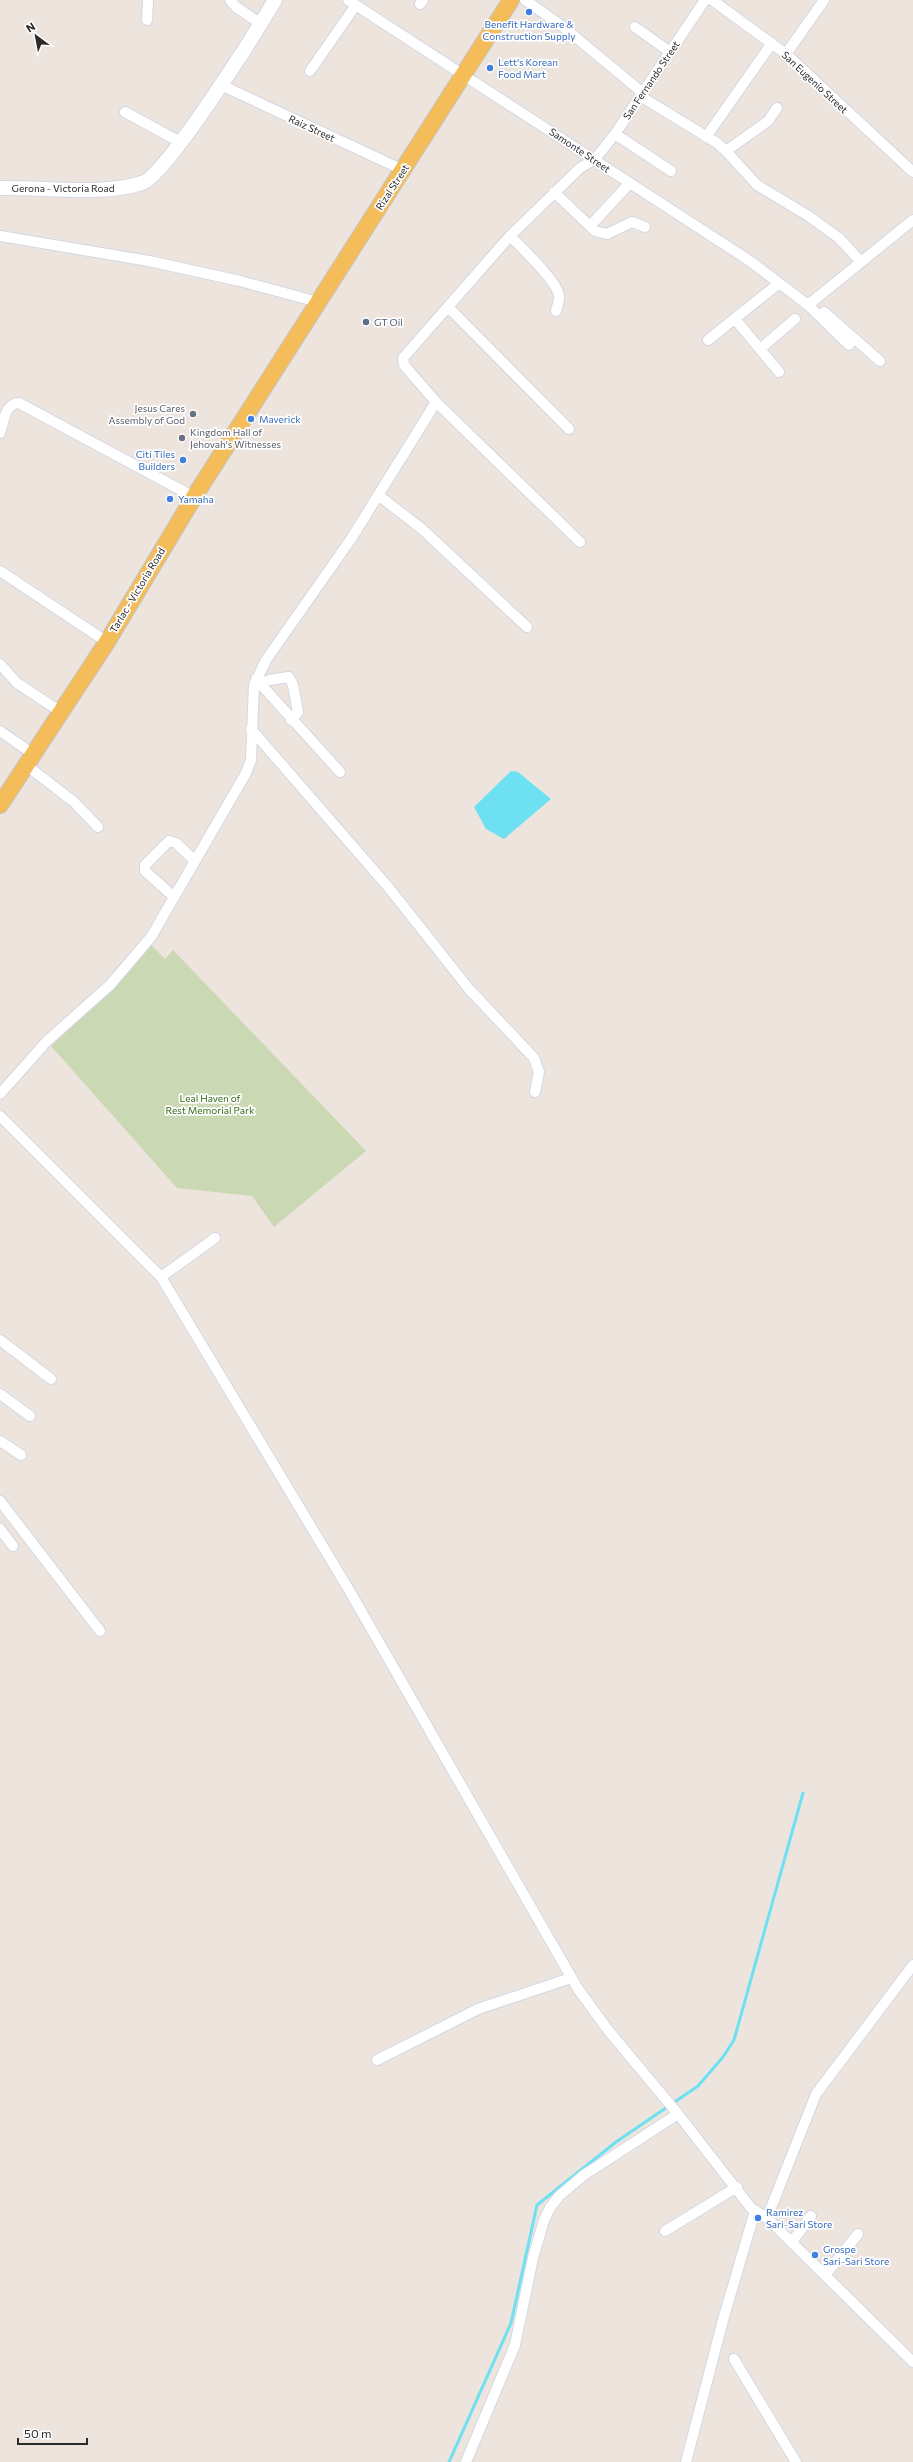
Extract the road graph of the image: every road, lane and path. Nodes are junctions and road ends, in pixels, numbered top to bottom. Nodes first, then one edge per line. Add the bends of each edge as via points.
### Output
1 (148, 0) edge
2 (230, 0) edge
3 (275, 0) edge
4 (511, 0) edge
5 (524, 0) edge
6 (705, 0) edge
7 (712, 0) edge
8 (824, 0) edge
9 (352, 3) edge
10 (146, 20) dead end
11 (260, 24) junction
12 (635, 27) dead end
13 (772, 43) junction
14 (670, 52) junction
15 (786, 54) junction
16 (310, 71) dead end
17 (464, 74) junction
18 (221, 86) junction
19 (642, 94) junction
20 (777, 108) dead end
21 (125, 112) dead end
22 (615, 134) junction
23 (706, 137) junction
24 (180, 142) junction
25 (726, 151) junction
26 (595, 159) junction
27 (403, 170) junction
28 (671, 171) dead end
29 (913, 172) edge
30 (629, 184) junction
31 (0, 188) edge
32 (554, 192) junction
33 (913, 220) edge
34 (590, 226) junction
35 (645, 227) dead end
36 (0, 236) edge
37 (510, 236) junction
38 (861, 262) junction
39 (778, 284) junction
40 (318, 302) junction
41 (810, 304) junction
42 (448, 307) junction
43 (556, 311) dead end
44 (736, 319) junction
45 (795, 319) dead end
46 (708, 340) dead end
47 (849, 345) dead end
48 (760, 349) junction
49 (880, 361) dead end
50 (780, 372) dead end
51 (272, 374) joint
52 (436, 402) junction
53 (569, 429) dead end
54 (0, 433) edge
55 (378, 495) junction
56 (194, 497) junction
57 (580, 542) dead end
58 (0, 571) edge
59 (527, 626) dead end
60 (106, 642) junction
61 (0, 664) edge
62 (258, 682) junction
63 (61, 712) junction
64 (291, 720) junction
65 (252, 729) junction
66 (0, 731) edge
67 (30, 760) junction
68 (340, 772) dead end
69 (0, 805) edge
70 (98, 827) dead end
71 (195, 861) junction
72 (174, 897) junction
73 (535, 1092) dead end
74 (0, 1094) edge
75 (0, 1116) edge
76 (215, 1238) dead end
77 (161, 1277) junction
78 (0, 1340) edge
79 (51, 1379) dead end
80 (0, 1394) edge
81 (30, 1416) dead end
82 (0, 1441) edge
83 (21, 1455) dead end
84 (0, 1501) edge
85 (0, 1529) edge
86 (13, 1546) dead end
87 (100, 1632) dead end
88 (913, 1965) edge
89 (571, 1978) junction
90 (377, 2060) dead end
91 (678, 2114) junction
92 (737, 2187) junction
93 (755, 2211) junction
94 (811, 2216) dead end
95 (767, 2218) junction
96 (665, 2232) dead end
97 (858, 2234) dead end
98 (792, 2242) junction
99 (825, 2275) junction
100 (734, 2359) dead end
101 (913, 2362) edge
102 (466, 2462) edge
103 (686, 2462) edge
104 (796, 2462) edge

1 - 10 street
2 - 11 street
3 - 11 main road, Gerona - Victoria Road
4 - 17 main road, Rizal Street
5 - 19 street via 562,26
6 - 14 street, San Fernando Street
7 - 13 street, San Eugenio Street
8 - 15 street
9 - 16 street
9 - 17 street, Samonte Street
11 - 18 main road, Gerona - Victoria Road
12 - 14 street
13 - 15 street, San Eugenio Street
13 - 23 street
14 - 19 street, San Fernando Street
15 - 29 street, San Eugenio Street
17 - 26 street, Samonte Street
17 - 27 main road, Rizal Street
18 - 24 main road, Gerona - Victoria Road
18 - 27 street, Raiz Street
19 - 22 street, San Fernando Street
19 - 23 street
20 - 25 street via 768,121
21 - 24 street
22 - 26 street, San Fernando Street
22 - 28 street
23 - 25 street
24 - 31 main road, Gerona - Victoria Road via 162,166 144,183 112,189
25 - 38 street via 757,185 839,238
26 - 30 street, Samonte Street
26 - 32 street, San Fernando Street via 580,168
27 - 40 main road, Rizal Street
30 - 34 street
30 - 39 street, Samonte Street via 750,261
32 - 34 street
32 - 37 street, San Fernando Street
33 - 38 street
34 - 35 street via 595,231 606,234 632,222
36 - 40 street via 149,261 240,281
37 - 42 street, San Fernando Street
37 - 43 street via 558,290 560,298
38 - 41 street
39 - 41 street, Samonte Street
39 - 44 street
40 - 51 main road, Rizal Street
41 - 47 street
41 - 49 street
42 - 52 street, San Fernando Street via 402,362
42 - 53 street
44 - 46 street
44 - 48 street
45 - 48 street
48 - 50 street
51 - 56 main road, Tarlac - Victoria Road
52 - 55 street
52 - 57 street
54 - 56 street via 7,409 12,404 19,403
55 - 59 street via 422,528
55 - 62 street via 351,539 266,660
56 - 60 main road, Tarlac - Victoria Road
58 - 60 street
60 - 63 main road, Tarlac - Victoria Road
61 - 63 street via 17,683
62 - 64 street
62 - 64 street via 286,675 291,679 298,712
62 - 65 street via 254,685
63 - 67 main road, Tarlac - Victoria Road
64 - 68 street
65 - 71 street via 251,760 246,773
65 - 73 street via 389,888 469,989 531,1054 539,1072
66 - 67 street
67 - 69 main road, Tarlac - Victoria Road
67 - 70 street
71 - 72 street
71 - 72 street via 176,843 169,841 145,865 145,871
72 - 74 street via 151,937 110,985 47,1041
75 - 77 street
76 - 77 street
77 - 89 street via 349,1590
78 - 79 street
80 - 81 street
82 - 83 street
84 - 87 street
85 - 86 street
88 - 95 street via 816,2094
89 - 90 street via 478,2010
89 - 91 street via 608,2030
91 - 92 street
91 - 102 street via 584,2175 559,2196 550,2208 533,2258 516,2346
92 - 93 street
92 - 96 street
93 - 95 street
93 - 103 street
94 - 98 street
95 - 98 street
97 - 99 street
98 - 99 street
99 - 101 street
100 - 104 street

